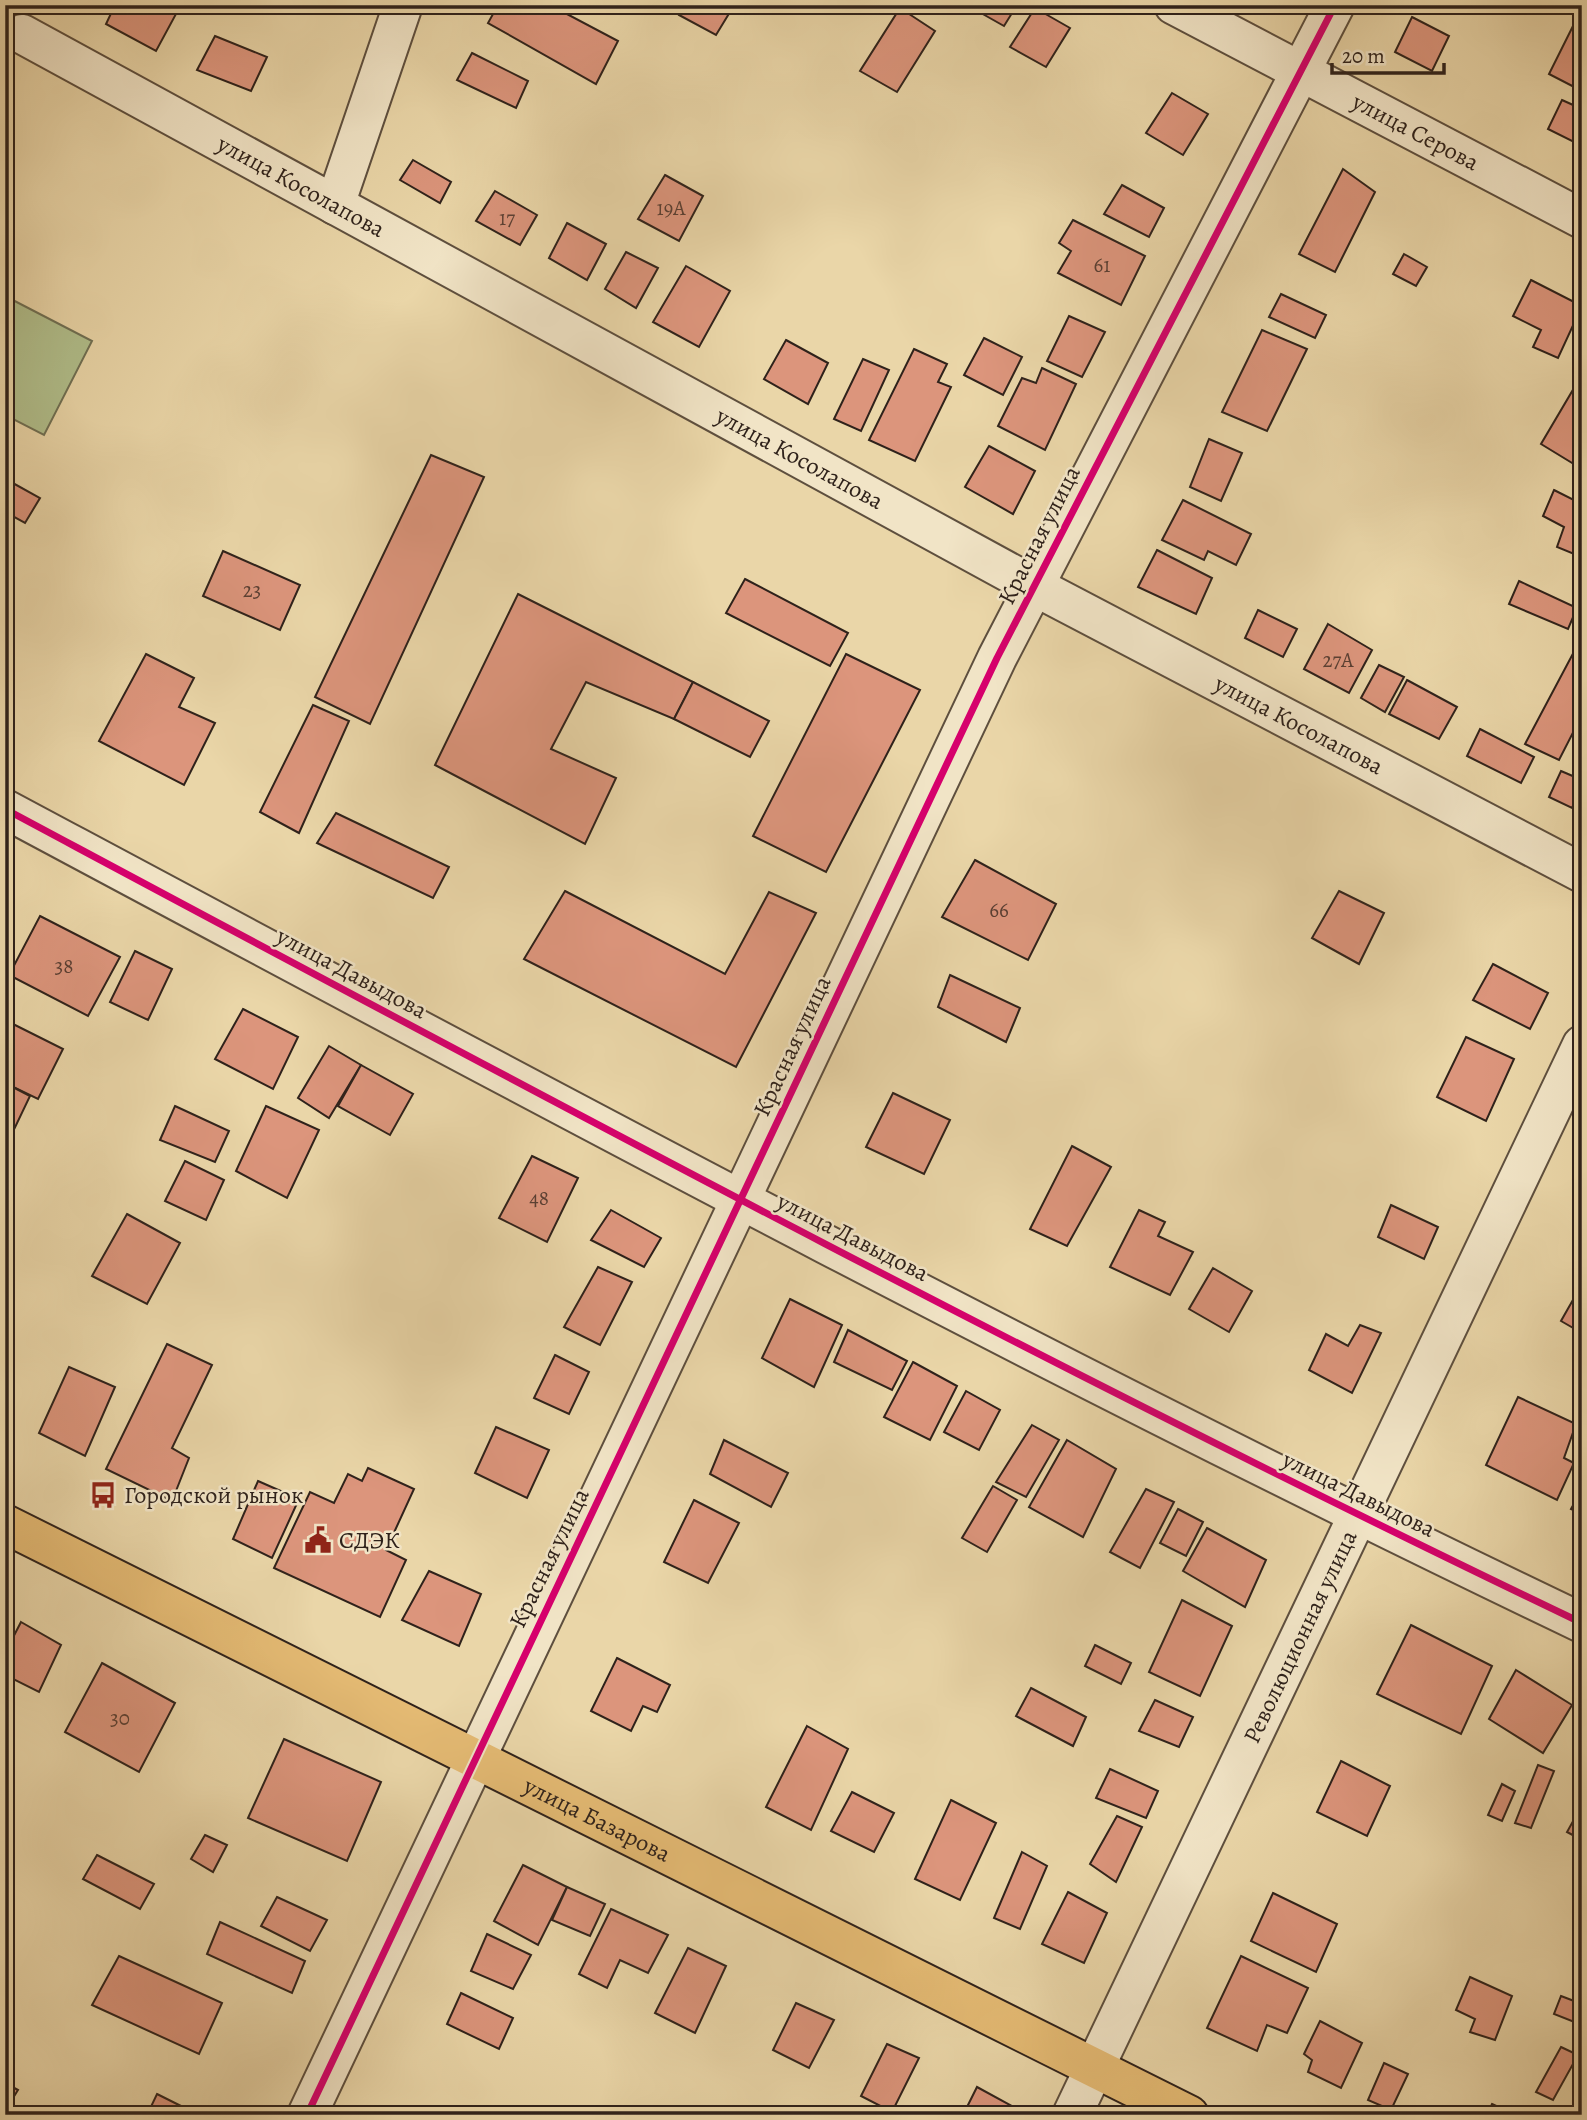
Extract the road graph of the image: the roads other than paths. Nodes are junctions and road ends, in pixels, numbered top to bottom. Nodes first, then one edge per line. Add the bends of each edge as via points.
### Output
1 (404, 5) edge
2 (1174, 5) edge
3 (1335, 5) edge
4 (22, 34) dead end
5 (1302, 72) junction
6 (335, 205) junction
7 (1582, 219) edge
8 (1034, 586) junction
9 (9, 822) edge
10 (1582, 873) edge
11 (1582, 1045) edge
12 (740, 1201) junction
13 (1357, 1516) junction
14 (5, 1524) edge
15 (1582, 1623) edge
16 (474, 1759) junction
17 (1093, 2068) junction
18 (307, 2115) edge
19 (1072, 2115) edge
20 (1189, 2115) edge

1 - 6 street
2 - 5 street, улица Серова
3 - 5 street, Красная улица
4 - 6 street, улица Косолапова
5 - 7 street, улица Серова
5 - 8 street, Красная улица
6 - 8 street, улица Косолапова
8 - 10 street, улица Косолапова
8 - 12 street, Красная улица
9 - 12 street, улица Давыдова
11 - 13 street, Революционная улица
12 - 13 street, улица Давыдова
12 - 16 street, Красная улица
13 - 15 street, улица Давыдова
13 - 17 street, Революционная улица
14 - 16 main road, улица Базарова
16 - 17 main road, улица Базарова
16 - 18 street, Красная улица
17 - 19 street, Революционная улица
17 - 20 main road, улица Базарова

